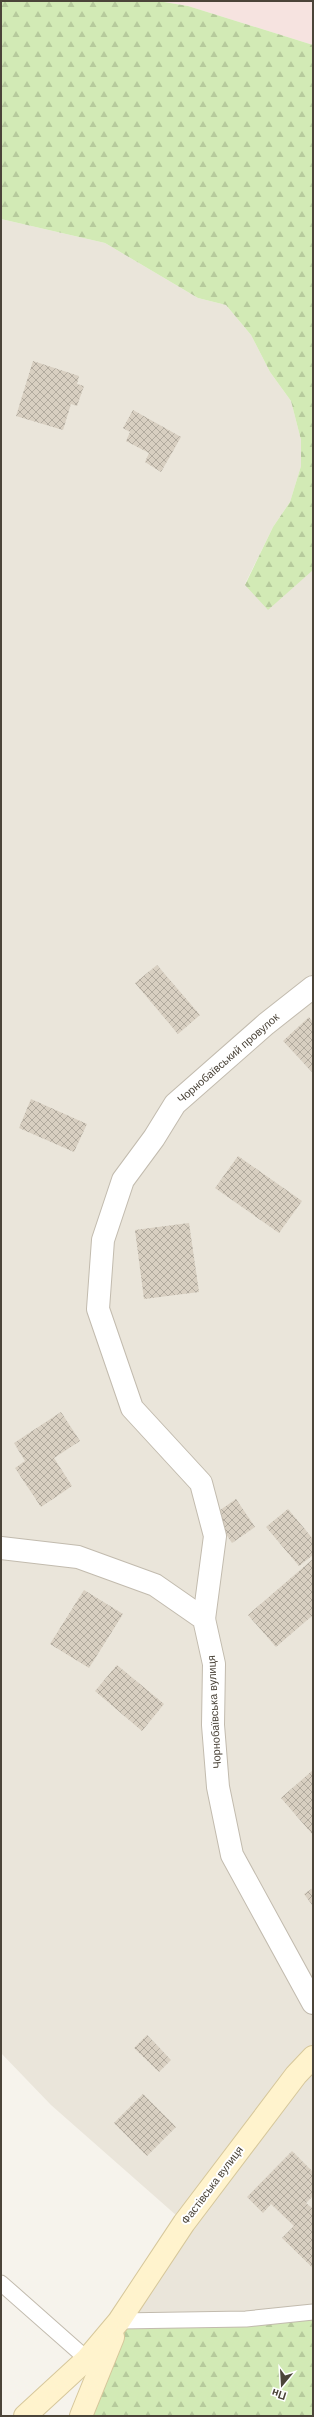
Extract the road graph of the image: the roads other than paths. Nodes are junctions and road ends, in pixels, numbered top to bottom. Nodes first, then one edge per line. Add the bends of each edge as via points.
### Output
1 (313, 987) edge
2 (1, 1548) edge
3 (204, 1619) junction
4 (313, 2003) edge
5 (313, 2057) edge
6 (1, 2284) edge
7 (313, 2312) edge
8 (119, 2321) junction
9 (87, 2359) junction
10 (25, 2416) edge
11 (81, 2416) edge

1 - 3 street, Чорнобаївський провулок via 266,1024 175,1104 154,1138 122,1180 103,1240 98,1309 132,1408 201,1483 215,1536
2 - 3 street via 78,1557 155,1585
3 - 4 street, Чорнобаївська вулиця via 214,1664 213,1725 218,1787 232,1855
5 - 8 main road, Фастівська вулиця via 296,2075 184,2223
6 - 9 lane
7 - 8 lane via 246,2319
8 - 9 main road, Фастівська вулиця
8 - 11 main road, Фастівська вулиця
9 - 10 main road, Фастівська вулиця

